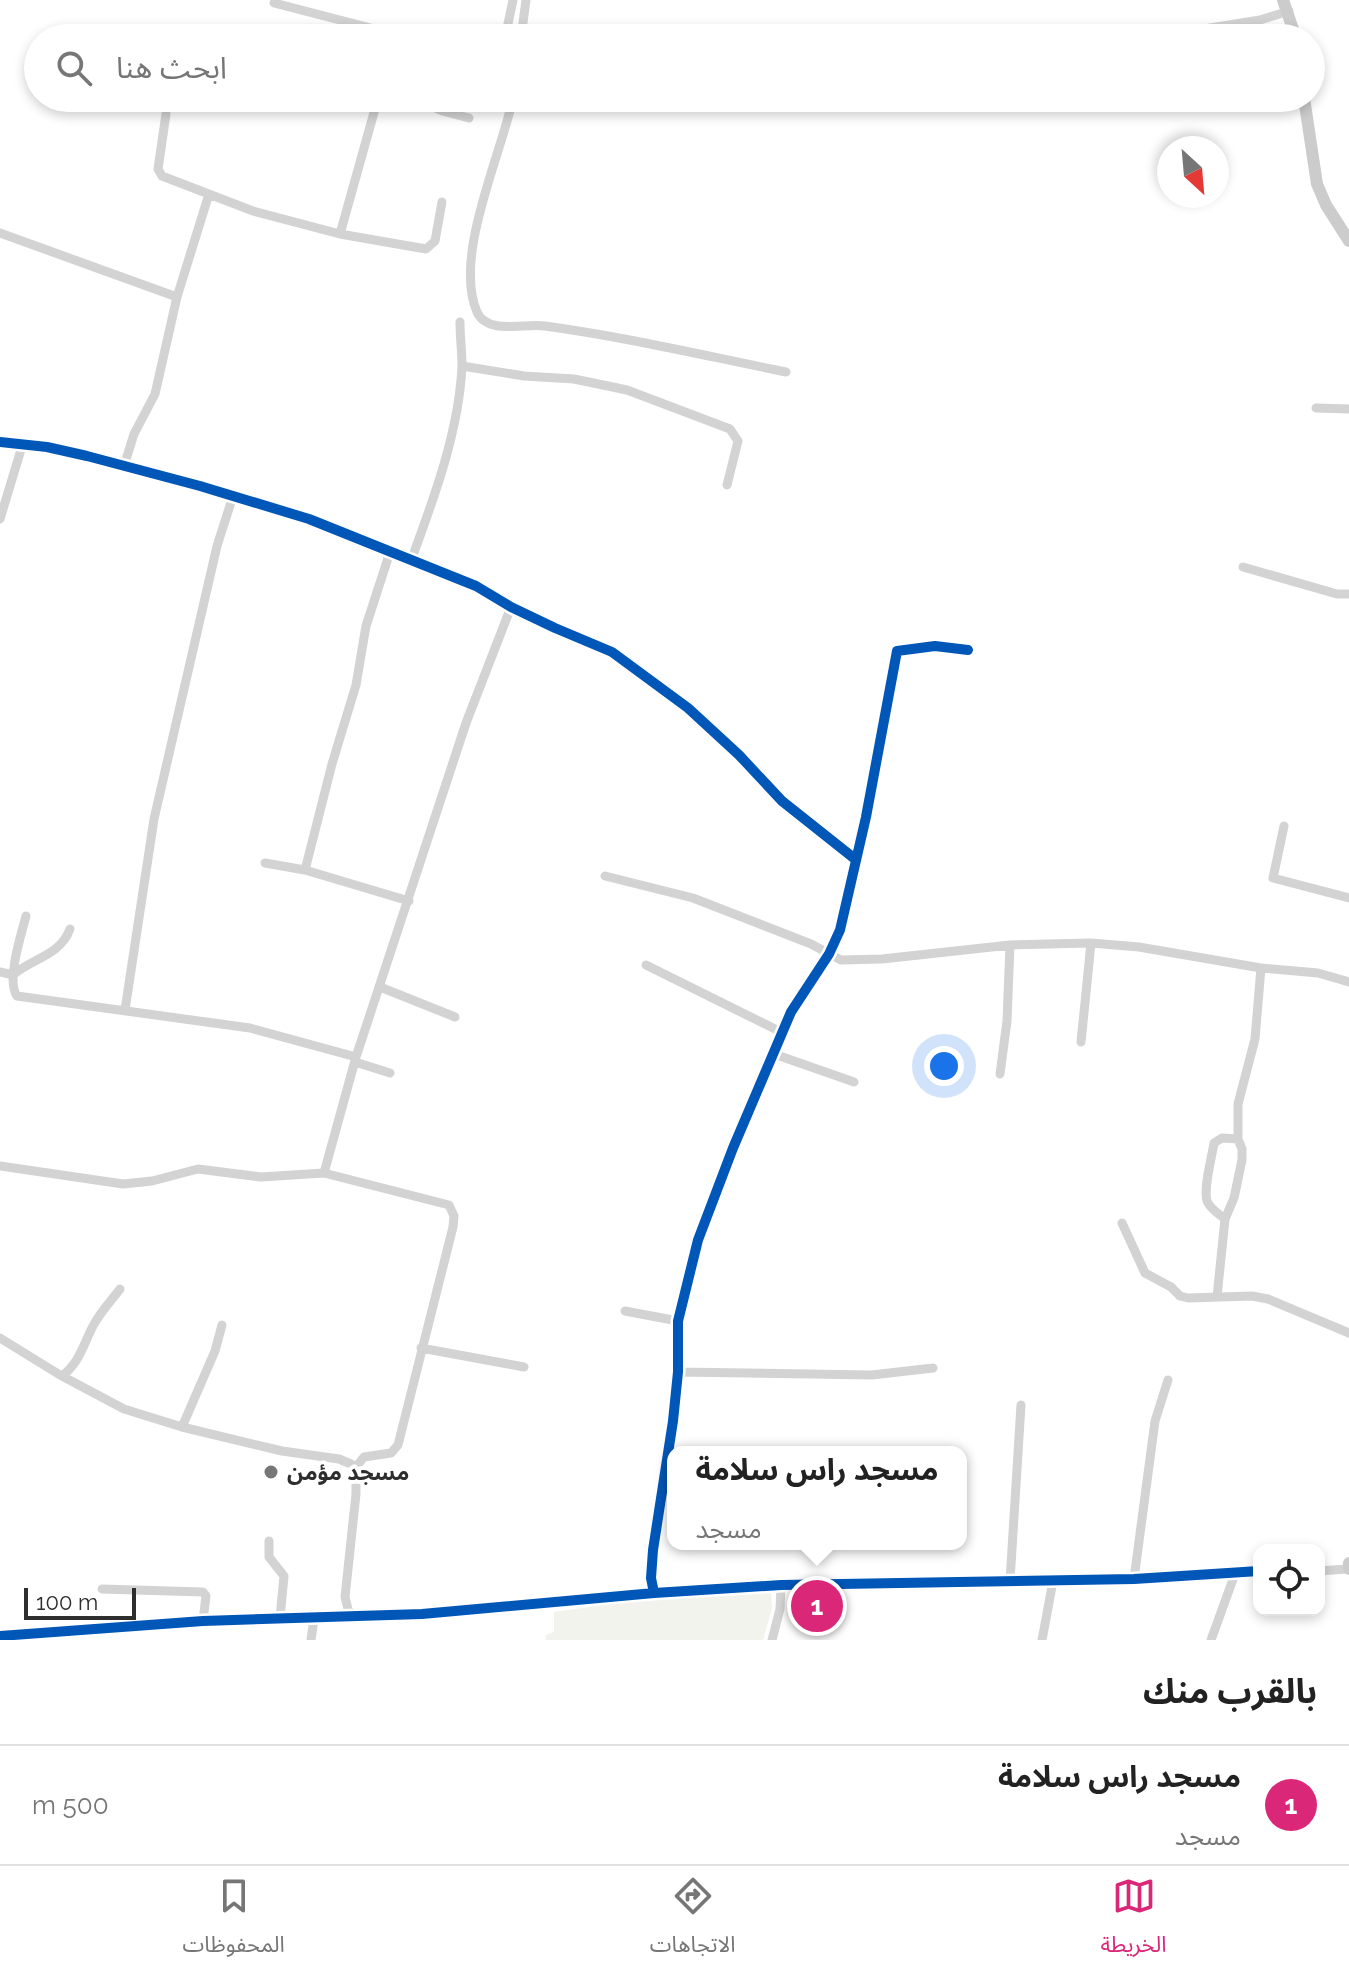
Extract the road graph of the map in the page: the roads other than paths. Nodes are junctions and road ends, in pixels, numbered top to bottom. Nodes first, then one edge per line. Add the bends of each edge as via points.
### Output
1 (513, 0) edge
2 (526, 0) edge
3 (274, 3) dead end
4 (1286, 6) edge
5 (355, 24) edge
6 (508, 24) edge
7 (523, 24) edge
8 (1235, 24) edge
9 (374, 112) edge
10 (446, 112) edge
11 (509, 112) edge
12 (1306, 112) edge
13 (166, 114) dead end
14 (469, 118) dead end
15 (209, 194) junction
16 (442, 202) dead end
17 (0, 233) edge
18 (340, 234) junction
19 (1349, 241) edge
20 (177, 297) junction
21 (460, 322) dead end
22 (462, 366) junction
23 (786, 372) dead end
24 (1316, 408) dead end
25 (1349, 409) edge
26 (0, 442) edge
27 (23, 443) junction
28 (124, 466) junction
29 (727, 485) dead end
30 (233, 496) junction
31 (0, 519) edge
32 (390, 552) junction
33 (412, 558) junction
34 (1243, 567) dead end
35 (1349, 594) edge
36 (511, 607) junction
37 (968, 650) dead end
38 (1284, 826) dead end
39 (855, 859) junction
40 (265, 863) dead end
41 (305, 870) junction
42 (605, 876) dead end
43 (1349, 898) edge
44 (409, 901) junction
45 (26, 916) dead end
46 (70, 929) dead end
47 (1091, 943) junction
48 (1010, 945) junction
49 (829, 954) junction
50 (646, 965) dead end
51 (1261, 968) junction
52 (0, 972) edge
53 (13, 975) junction
54 (1349, 982) edge
55 (380, 987) junction
56 (125, 1010) junction
57 (455, 1017) dead end
58 (783, 1033) junction
59 (1081, 1042) dead end
60 (774, 1054) junction
61 (356, 1060) junction
62 (390, 1073) dead end
63 (1000, 1074) dead end
64 (854, 1082) dead end
65 (1238, 1139) junction
66 (0, 1166) edge
67 (324, 1173) junction
68 (1225, 1219) junction
69 (1122, 1223) dead end
70 (120, 1289) dead end
71 (1217, 1297) junction
72 (625, 1311) dead end
73 (678, 1321) junction
74 (222, 1325) dead end
75 (1349, 1333) edge
76 (0, 1338) edge
77 (421, 1348) junction
78 (524, 1367) dead end
79 (933, 1368) dead end
80 (678, 1372) junction
81 (62, 1376) junction
82 (1168, 1380) dead end
83 (1021, 1405) dead end
84 (182, 1427) junction
85 (670, 1446) edge
86 (667, 1467) edge
87 (355, 1468) junction
88 (269, 1541) dead end
89 (1348, 1567) edge
90 (1325, 1570) edge
91 (1236, 1571) junction
92 (1253, 1571) edge
93 (1134, 1579) junction
94 (1010, 1581) junction
95 (1053, 1581) junction
96 (781, 1585) junction
97 (102, 1589) dead end
98 (654, 1593) junction
99 (280, 1618) junction
100 (354, 1618) junction
101 (314, 1619) junction
102 (203, 1621) junction
103 (0, 1636) edge
104 (311, 1640) edge
105 (772, 1640) edge
106 (1042, 1640) edge
107 (1211, 1640) edge

1 - 6 street
2 - 7 street
3 - 5 street
4 - 8 street via 1260,20
9 - 18 street
10 - 14 street
11 - 23 street via 471,261 479,317 489,325 553,327
12 - 19 street via 1317,184
13 - 15 street via 159,173
15 - 18 street
15 - 20 street
16 - 18 street via 435,241 426,249
17 - 20 street
20 - 28 street via 155,394
21 - 22 street
22 - 29 street via 627,390 730,429 738,441
22 - 33 street via 448,445
24 - 25 street
26 - 27 street
27 - 28 street
27 - 31 street
28 - 30 street
30 - 32 street
30 - 56 street via 154,819
32 - 33 street
32 - 41 street via 366,626 356,685
33 - 36 street
34 - 35 street
36 - 39 street via 635,667 688,708 782,801
36 - 44 street via 466,723
37 - 39 street via 935,646 897,651
38 - 43 street via 1273,878
39 - 49 street via 840,930
40 - 41 street
41 - 44 street
42 - 49 street via 693,898
44 - 55 street
45 - 53 street
46 - 53 street via 55,951
47 - 48 street
47 - 51 street
47 - 59 street
48 - 49 street via 882,959 841,960
48 - 63 street
49 - 58 street via 802,992
50 - 58 street
51 - 54 street via 1318,973
51 - 65 street via 1255,1039 1238,1104
52 - 53 street
53 - 56 street via 17,996
55 - 57 street
55 - 61 street
56 - 61 street via 250,1028
58 - 60 street
60 - 64 street
60 - 73 street via 698,1240
61 - 62 street
61 - 67 street
65 - 68 street via 1240,1175
65 - 68 street via 1214,1143 1206,1199
66 - 67 street via 123,1184 198,1169 261,1177
67 - 77 street via 452,1209 453,1227
68 - 71 street
69 - 71 street via 1145,1273 1180,1296
70 - 81 street
71 - 75 street via 1268,1299
72 - 73 street
73 - 80 street
74 - 84 street
76 - 81 street
77 - 78 street
77 - 87 street via 395,1450 364,1457
79 - 80 street via 872,1375
80 - 85 street
81 - 84 street via 124,1409
82 - 93 street via 1155,1421
83 - 94 street
84 - 87 street via 339,1459
86 - 98 street via 653,1550
87 - 100 street via 345,1597
88 - 99 street via 269,1557 284,1576
89 - 90 street
91 - 92 street
91 - 93 street
91 - 107 street
93 - 95 street
94 - 95 street
94 - 96 street
95 - 106 street
96 - 98 street
96 - 105 street
97 - 102 street via 203,1592
98 - 100 street
99 - 101 street
99 - 102 street
100 - 101 street
101 - 104 street
102 - 103 street

